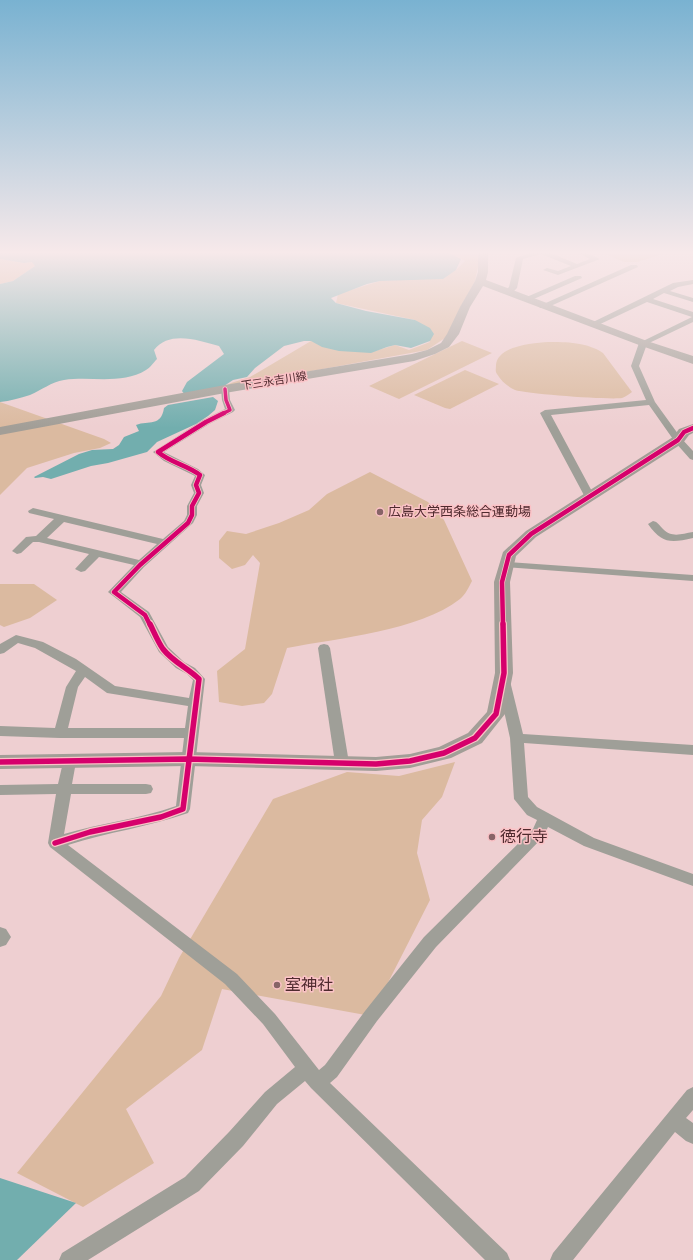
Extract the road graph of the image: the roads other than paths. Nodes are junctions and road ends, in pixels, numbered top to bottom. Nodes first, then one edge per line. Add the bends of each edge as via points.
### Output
1 (463, 311) edge
2 (556, 311) edge
3 (621, 311) edge
4 (681, 311) edge
5 (693, 315) edge
6 (693, 319) edge
7 (592, 324) junction
8 (643, 343) junction
9 (693, 360) edge
10 (225, 389) junction
11 (651, 402) junction
12 (693, 428) edge
13 (0, 431) edge
14 (678, 440) junction
15 (693, 457) edge
16 (590, 497) junction
17 (32, 511) dead end
18 (62, 518) junction
19 (653, 524) dead end
20 (693, 535) edge
21 (39, 539) junction
22 (166, 543) junction
23 (17, 551) dead end
24 (96, 552) junction
25 (142, 564) junction
26 (507, 565) junction
27 (81, 569) dead end
28 (693, 578) edge
29 (324, 648) dead end
30 (0, 650) edge
31 (83, 669) junction
32 (504, 673) junction
33 (195, 703) junction
34 (0, 730) edge
35 (60, 733) junction
36 (192, 733) junction
37 (517, 738) junction
38 (693, 750) edge
39 (188, 759) junction
40 (0, 762) edge
41 (69, 762) junction
42 (342, 763) junction
43 (65, 789) junction
44 (146, 789) dead end
45 (0, 790) edge
46 (545, 819) junction
47 (55, 843) junction
48 (693, 880) edge
49 (0, 934) edge
50 (0, 940) edge
51 (312, 1075) junction
52 (693, 1096) edge
53 (674, 1120) junction
54 (693, 1135) edge
55 (69, 1260) edge
56 (500, 1260) edge
57 (560, 1260) edge

1 - 10 street, 下三永吉川線 via 445,345 431,352 359,367
2 - 7 street
3 - 7 street
4 - 5 street
6 - 8 street
7 - 8 street
8 - 9 street
8 - 11 street via 634,366
10 - 13 street, 下三永吉川線
10 - 22 street via 230,410 158,452 165,459 194,470 200,475 196,484 199,492 192,506 192,515 188,523
11 - 14 street
11 - 16 street via 545,413
12 - 14 street via 684,432
14 - 15 street
14 - 16 street
16 - 26 street via 531,534 510,555
17 - 18 street
18 - 21 street
18 - 22 street
19 - 20 street via 667,538
21 - 23 street via 30,539
21 - 24 street
22 - 25 street
24 - 25 street
24 - 27 street
25 - 33 street via 114,592 145,615 163,649 199,679
26 - 28 street
26 - 32 street via 502,582
29 - 42 street
30 - 31 street via 16,639 39,645
31 - 33 street via 112,690
31 - 35 street via 72,687
32 - 37 street
32 - 42 street via 496,714 475,738 444,753 410,761
33 - 36 street
34 - 35 street
35 - 36 street
36 - 39 street
37 - 38 street
37 - 46 street via 521,799 532,811
39 - 41 street
39 - 42 street
39 - 47 street via 183,809 161,817 90,832
40 - 41 street
41 - 43 street
43 - 44 street
43 - 45 street
43 - 47 street
46 - 48 street via 589,842
46 - 51 street via 538,833 430,942 331,1070
47 - 51 street via 231,979 269,1019
49 - 50 street via 3,937
51 - 55 street via 271,1098 192,1184
51 - 56 street
52 - 53 street
53 - 54 street
53 - 57 street

